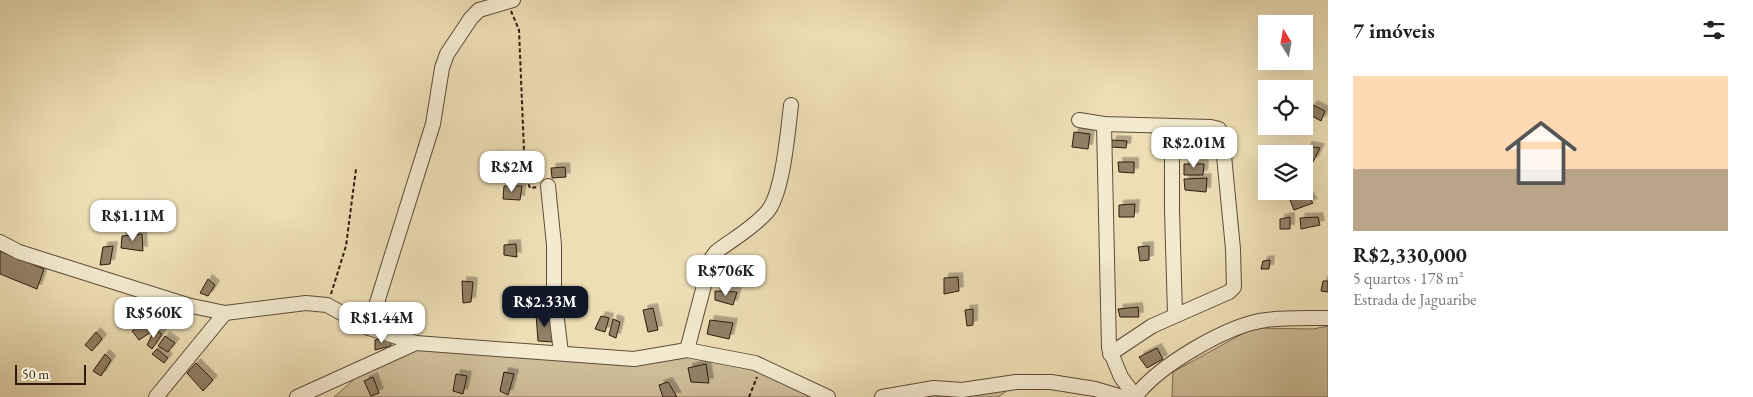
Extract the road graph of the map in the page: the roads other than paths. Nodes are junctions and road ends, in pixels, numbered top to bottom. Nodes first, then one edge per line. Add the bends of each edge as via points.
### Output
1 (510, 1) edge
2 (791, 104) dead end
3 (1078, 120) dead end
4 (1104, 124) junction
5 (1172, 126) junction
6 (548, 186) road end
7 (0, 242) edge
8 (225, 313) junction
9 (1175, 314) junction
10 (1328, 318) edge
11 (369, 328) junction
12 (416, 343) junction
13 (687, 350) junction
14 (560, 353) junction
15 (1110, 354) junction
16 (156, 397) edge
17 (297, 397) edge
18 (828, 397) edge
19 (882, 397) edge
20 (1131, 397) edge

1 - 11 street via 479,10 470,18 447,54 433,124
2 - 13 street via 783,171 769,210 711,259
3 - 4 street
4 - 5 street
4 - 15 street
5 - 9 street
5 - 9 street via 1211,127 1221,132 1235,284 1229,292
6 - 14 street
7 - 8 street via 19,252
8 - 11 street via 306,303 327,305
8 - 16 street
9 - 15 street via 1140,332
10 - 20 street via 1268,319 1252,323 1174,361
11 - 12 street
12 - 14 street
12 - 17 street
13 - 14 street via 634,359
13 - 18 street via 762,366
15 - 20 street
19 - 20 street via 934,388 962,390 1016,382 1051,382

